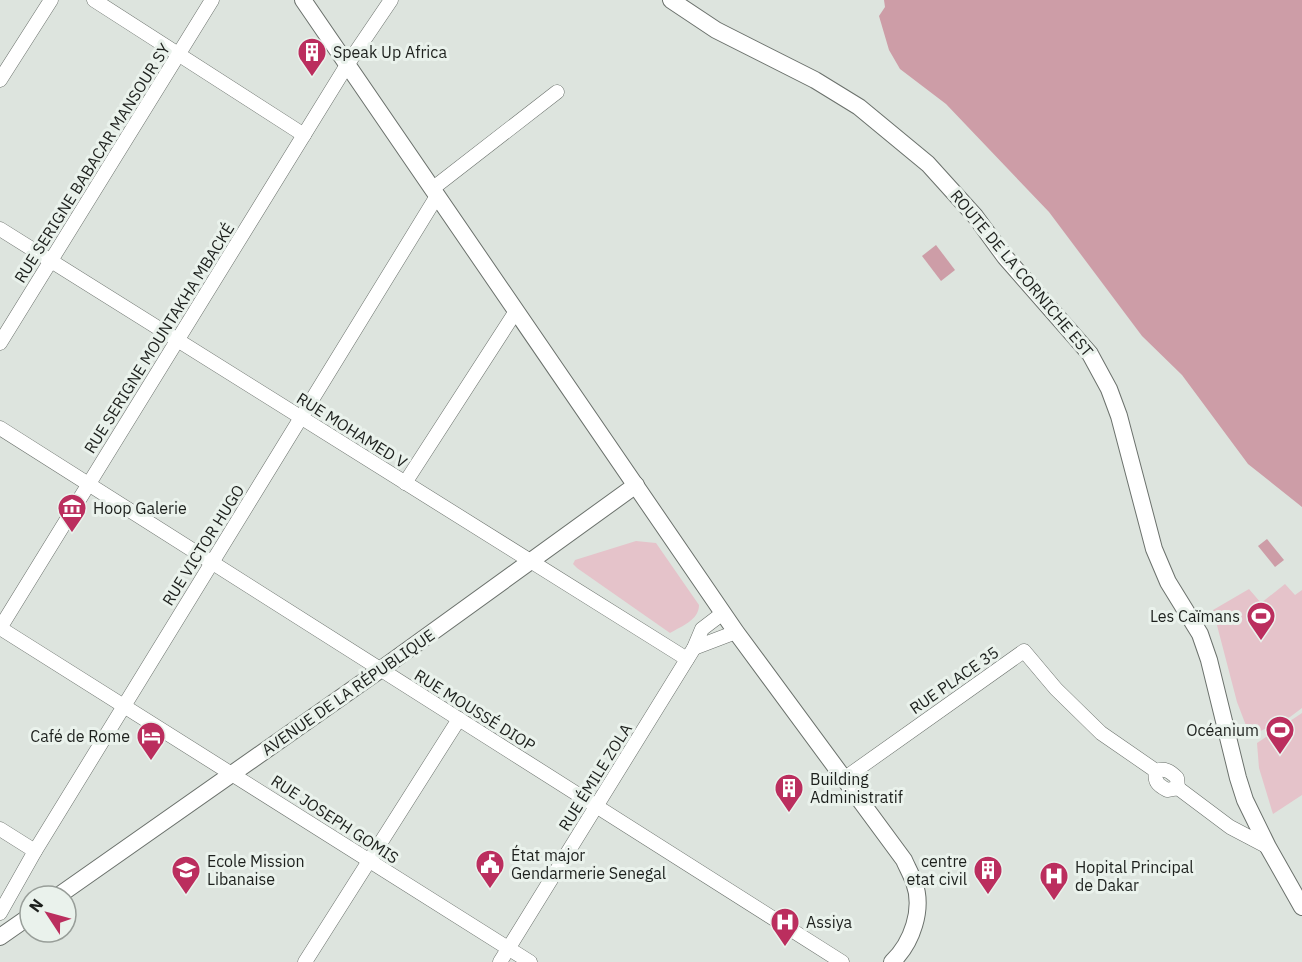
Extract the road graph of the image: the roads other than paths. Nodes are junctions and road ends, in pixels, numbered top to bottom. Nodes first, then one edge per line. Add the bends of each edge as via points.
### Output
1 (51, 0) edge
2 (94, 0) edge
3 (212, 0) edge
4 (303, 0) edge
5 (391, 0) edge
6 (671, 0) edge
7 (178, 54) junction
8 (346, 65) junction
9 (0, 81) edge
10 (557, 92) dead end
11 (303, 135) junction
12 (434, 193) junction
13 (0, 229) edge
14 (50, 260) junction
15 (516, 311) junction
16 (177, 340) junction
17 (0, 343) edge
18 (301, 418) junction
19 (0, 428) edge
20 (405, 483) junction
21 (89, 484) junction
22 (636, 485) junction
23 (529, 561) junction
24 (212, 562) junction
25 (723, 613) junction
26 (0, 628) edge
27 (736, 632) junction
28 (690, 654) junction
29 (380, 669) junction
30 (124, 706) junction
31 (459, 719) junction
32 (233, 773) junction
33 (845, 778) junction
34 (596, 806) junction
35 (0, 829) edge
36 (1268, 847) junction
37 (35, 851) junction
38 (369, 860) junction
39 (75, 884) edge
40 (1302, 906) edge
41 (0, 913) edge
42 (18, 924) edge
43 (0, 937) edge
44 (508, 948) junction
45 (305, 962) edge
46 (500, 962) edge
47 (530, 962) edge
48 (842, 962) edge
49 (892, 962) edge

1 - 9 street
2 - 7 street
3 - 7 street, RUE SERIGNE BABACAR MANSOUR SY
4 - 8 street
5 - 8 street, RUE SERIGNE MOUNTAKHA MBACKÉ
6 - 36 street, ROUTE DE LA CORNICHE EST via 716,30 859,107 927,164 1090,354 1119,416 1154,549 1168,582 1200,634 1245,800
7 - 11 street
7 - 14 street, RUE SERIGNE BABACAR MANSOUR SY
8 - 11 street, RUE SERIGNE MOUNTAKHA MBACKÉ
8 - 12 street
10 - 12 street
11 - 16 street, RUE SERIGNE MOUNTAKHA MBACKÉ
12 - 15 street
12 - 18 street, RUE VICTOR HUGO
13 - 14 street, RUE MOHAMED V
14 - 16 street, RUE MOHAMED V
14 - 17 street, RUE SERIGNE BABACAR MANSOUR SY
15 - 20 street
15 - 22 street
16 - 18 street, RUE MOHAMED V
16 - 21 street, RUE SERIGNE MOUNTAKHA MBACKÉ
18 - 20 street, RUE MOHAMED V
18 - 24 street, RUE VICTOR HUGO
19 - 21 street, RUE MOUSSÉ DIOP
20 - 23 street, RUE MOHAMED V
21 - 24 street, RUE MOUSSÉ DIOP
21 - 26 street, RUE SERIGNE MOUNTAKHA MBACKÉ
22 - 23 street, AVENUE DE LA RÉPUBLIQUE
22 - 25 street
23 - 28 street, RUE MOHAMED V
23 - 29 street, AVENUE DE LA RÉPUBLIQUE
24 - 29 street, RUE MOUSSÉ DIOP
24 - 30 street, RUE VICTOR HUGO
25 - 27 street
25 - 28 street, RUE ÉMILE ZOLA via 702,629
26 - 30 street, RUE JOSEPH GOMIS
27 - 28 street
27 - 33 street
28 - 34 street, RUE ÉMILE ZOLA
29 - 31 street, RUE MOUSSÉ DIOP
29 - 32 street, AVENUE DE LA RÉPUBLIQUE
30 - 32 street, RUE JOSEPH GOMIS
30 - 37 street, RUE VICTOR HUGO
31 - 34 street, RUE MOUSSÉ DIOP
31 - 38 street
32 - 38 street, RUE JOSEPH GOMIS
32 - 39 street, AVENUE DE LA RÉPUBLIQUE
33 - 36 street, RUE PLACE 35 via 1023,651 1101,733 1156,771 1171,772 1177,778 1178,788 1230,827
33 - 49 street via 904,860 915,883 916,917 910,939
34 - 44 street, RUE ÉMILE ZOLA
34 - 48 street, RUE MOUSSÉ DIOP
35 - 37 street
36 - 40 street, ROUTE DE LA CORNICHE EST
37 - 41 street, RUE VICTOR HUGO
38 - 44 street, RUE JOSEPH GOMIS
38 - 45 street
42 - 43 street
44 - 46 street, RUE ÉMILE ZOLA
44 - 47 street, RUE JOSEPH GOMIS

